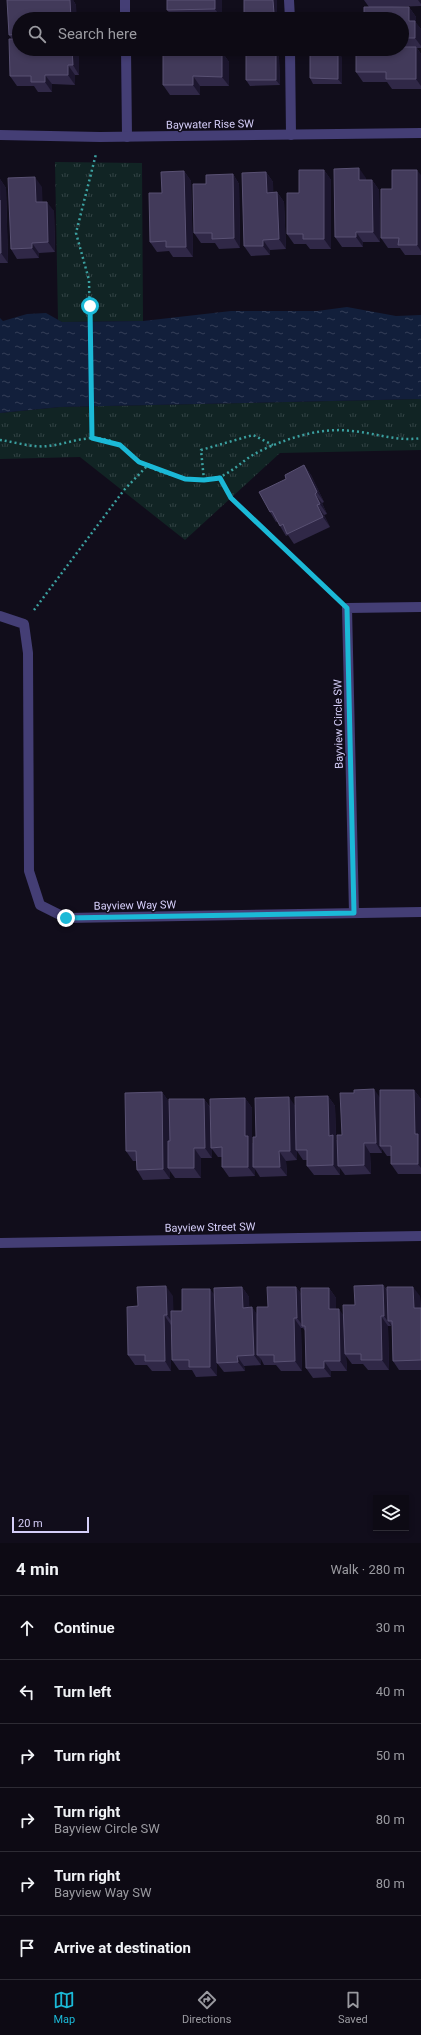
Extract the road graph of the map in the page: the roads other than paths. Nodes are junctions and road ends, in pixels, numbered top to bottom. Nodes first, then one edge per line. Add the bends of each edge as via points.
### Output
1 (125, 0) edge
2 (289, 0) edge
3 (125, 12) edge
4 (290, 12) edge
5 (126, 56) edge
6 (290, 56) edge
7 (421, 133) edge
8 (291, 135) junction
9 (0, 136) edge
10 (127, 137) junction
11 (421, 607) edge
12 (0, 616) edge
13 (421, 912) edge
14 (354, 913) junction
15 (421, 1236) edge
16 (0, 1243) edge

1 - 3 street
2 - 4 street
5 - 10 street
6 - 8 street
7 - 8 street, Baywater Rise SW
8 - 10 street, Baywater Rise SW
9 - 10 street, Baywater Rise SW
11 - 14 street, Bayview Circle SW via 347,608
12 - 14 street, Bayview Way SW via 24,624 28,653 29,871 40,905 66,918
13 - 14 street, Bayview Way SW
15 - 16 street, Bayview Street SW

